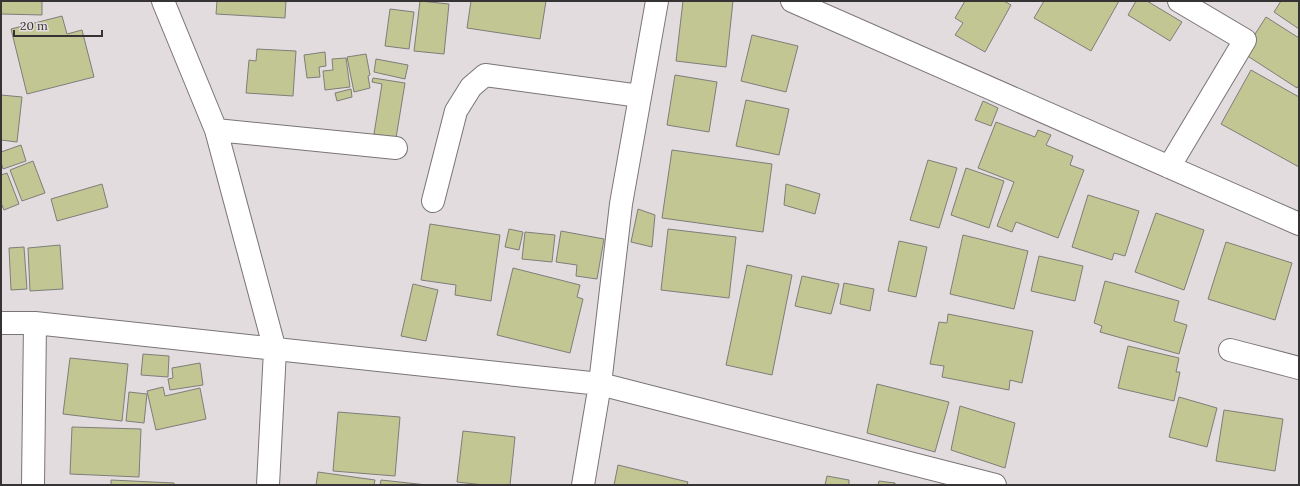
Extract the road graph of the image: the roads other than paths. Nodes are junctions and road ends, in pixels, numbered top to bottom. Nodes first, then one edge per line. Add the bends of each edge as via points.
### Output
1 (163, 1) edge
2 (657, 1) edge
3 (792, 1) edge
4 (1179, 1) edge
5 (640, 96) junction
6 (216, 130) junction
7 (396, 148) dead end
8 (1169, 167) junction
9 (433, 201) dead end
10 (1299, 224) edge
11 (1, 323) edge
12 (35, 323) junction
13 (275, 350) junction
14 (1230, 350) dead end
15 (1299, 368) edge
16 (600, 384) junction
17 (33, 485) edge
18 (268, 485) edge
19 (583, 485) edge
20 (995, 485) edge

1 - 6 street
2 - 5 street
3 - 8 street
4 - 8 street via 1245,40
5 - 9 street via 485,75 471,87 456,111
5 - 16 street via 621,204
6 - 7 street
6 - 13 street
8 - 10 street
11 - 12 street
12 - 13 street
12 - 17 street
13 - 16 street
13 - 18 street
14 - 15 street
16 - 19 street
16 - 20 street

